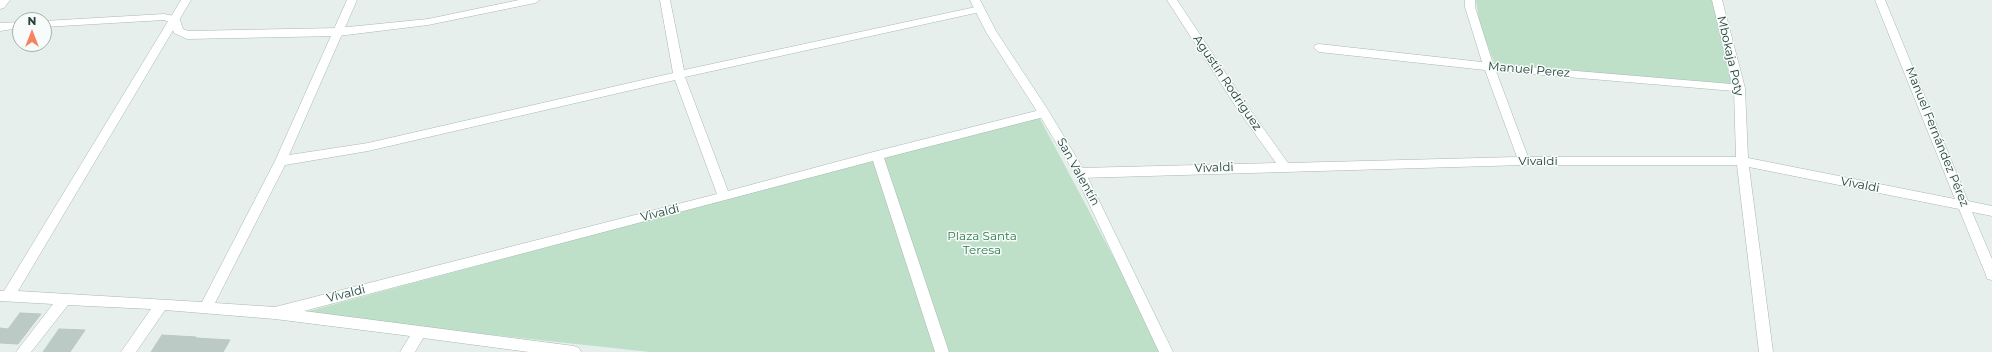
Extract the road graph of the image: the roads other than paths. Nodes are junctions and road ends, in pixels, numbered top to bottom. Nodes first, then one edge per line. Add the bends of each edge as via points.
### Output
1 (4, 0) edge
2 (186, 0) edge
3 (352, 0) edge
4 (535, 0) edge
5 (665, 0) edge
6 (1172, 0) edge
7 (1470, 0) edge
8 (1717, 0) edge
9 (1880, 0) edge
10 (977, 4) edge
11 (0, 6) edge
12 (175, 19) junction
13 (52, 24) edge
14 (12, 25) edge
15 (0, 26) edge
16 (338, 32) junction
17 (1319, 48) dead end
18 (1489, 67) junction
19 (679, 75) junction
20 (1739, 88) junction
21 (1044, 114) junction
22 (877, 155) junction
23 (282, 161) junction
24 (1524, 161) junction
25 (1742, 161) junction
26 (1284, 166) junction
27 (1080, 173) junction
28 (724, 197) junction
29 (1965, 206) junction
30 (1992, 211) edge
31 (1992, 275) edge
32 (4, 296) edge
33 (65, 299) junction
34 (162, 304) junction
35 (206, 307) junction
36 (275, 313) junction
37 (420, 332) junction
38 (23, 352) edge
39 (128, 352) edge
40 (407, 352) edge
41 (574, 352) edge
42 (942, 352) edge
43 (1166, 352) edge
44 (1766, 352) edge

1 - 11 street
2 - 12 street
3 - 16 street
4 - 16 street via 428,22
5 - 19 street
6 - 26 street, Agustín Rodriguez
7 - 18 street
8 - 20 street, Mbokaja Poty
9 - 29 street, Manuel Fernández Pérez
10 - 19 street
10 - 21 street, San Valentín via 991,32
12 - 13 street via 164,17
12 - 16 street via 178,31 187,35
12 - 32 street
14 - 15 street
16 - 23 street
17 - 18 street, Manuel Perez
18 - 20 street, Manuel Perez
18 - 24 street
19 - 23 street via 368,147
19 - 28 street
20 - 25 street, Mbokaja Poty
21 - 22 street, Vivaldi
21 - 27 street, San Valentín
22 - 28 street, Vivaldi
22 - 42 street
23 - 35 street
24 - 25 street, Vivaldi
24 - 26 street, Vivaldi
25 - 29 street, Vivaldi
25 - 44 street, Mbokaja Poty
26 - 27 street, Vivaldi
27 - 43 street, San Valentín
28 - 36 street, Vivaldi
29 - 30 street, Vivaldi
29 - 31 street, Manuel Fernández Pérez
32 - 33 street
33 - 34 street
33 - 38 street
34 - 35 street
34 - 39 street
35 - 36 street
36 - 37 street
37 - 40 street
37 - 41 street

